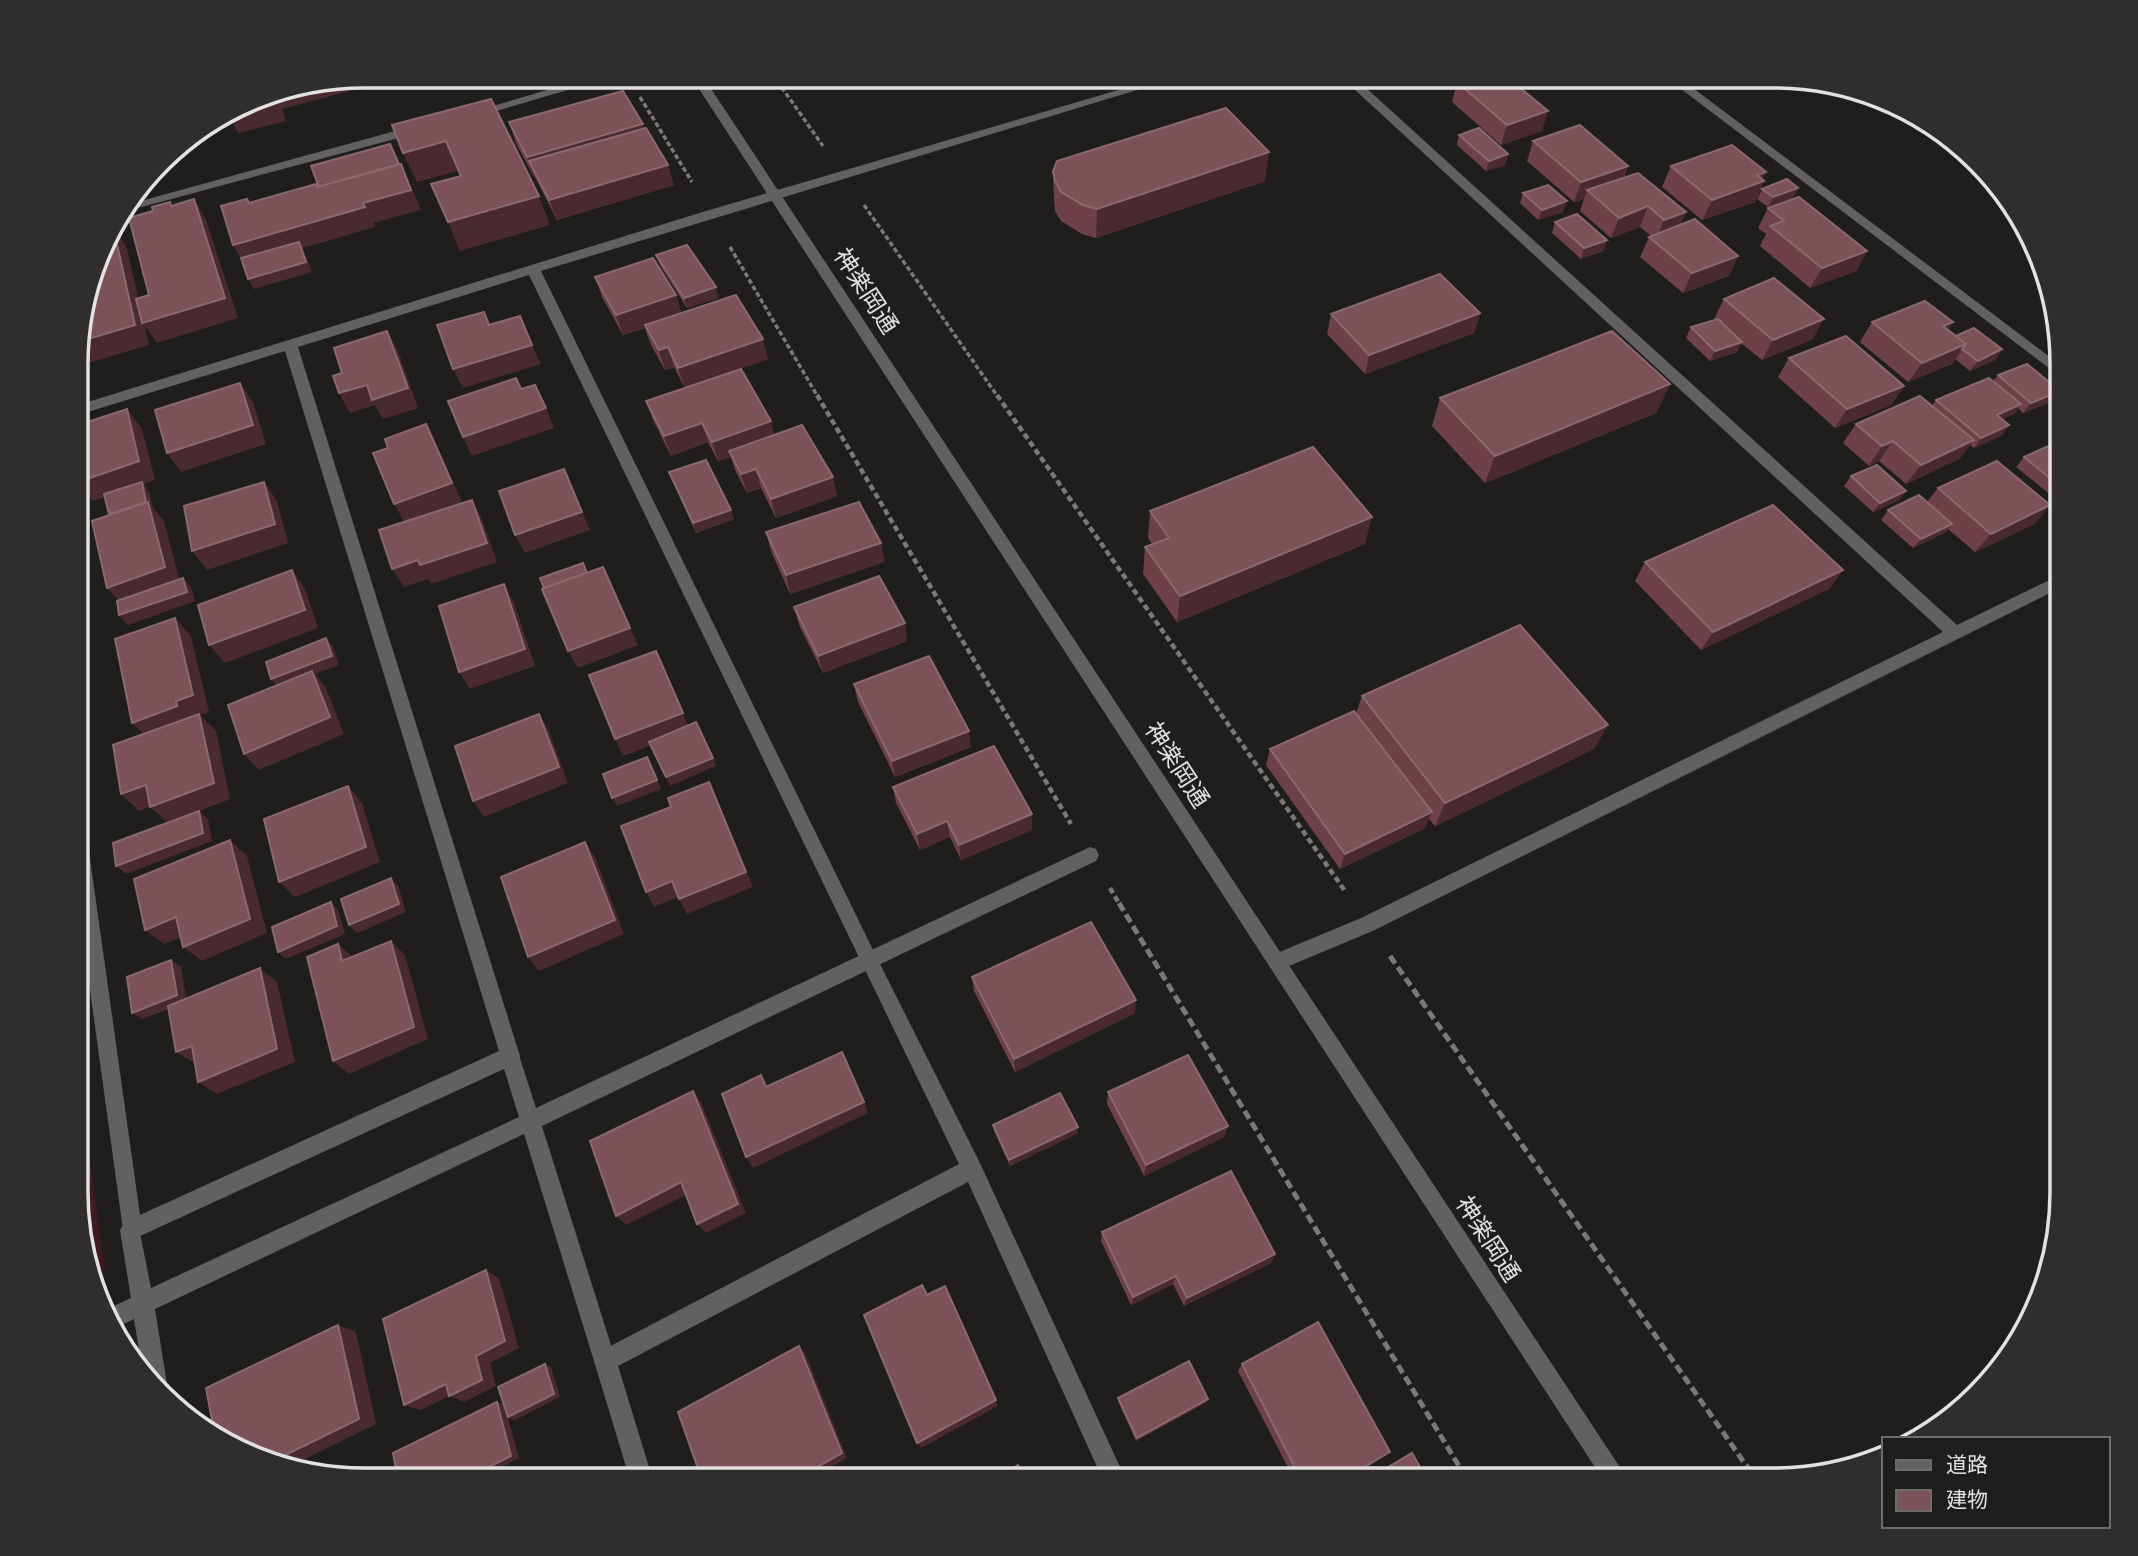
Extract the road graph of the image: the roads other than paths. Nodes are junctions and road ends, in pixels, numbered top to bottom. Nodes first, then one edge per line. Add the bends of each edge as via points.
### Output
1 (566, 88) edge
2 (704, 88) edge
3 (1136, 88) edge
4 (1359, 88) edge
5 (1686, 88) edge
6 (468, 115) edge
7 (429, 126) edge
8 (774, 195) junction
9 (137, 206) edge
10 (533, 268) junction
11 (290, 344) junction
12 (2050, 364) edge
13 (88, 407) edge
14 (2050, 586) edge
15 (1955, 633) junction
16 (1090, 855) road end
17 (88, 946) edge
18 (1277, 961) junction
19 (869, 962) junction
20 (510, 1056) junction
21 (528, 1122) junction
22 (972, 1168) junction
23 (131, 1230) junction
24 (143, 1304) junction
25 (117, 1316) edge
26 (605, 1361) junction
27 (154, 1371) edge
28 (637, 1468) edge
29 (1110, 1468) edge
30 (1609, 1468) edge

1 - 6 street
2 - 8 street, 神楽岡通
3 - 8 street
4 - 15 street
5 - 12 street
7 - 9 street
8 - 10 street
8 - 18 street, 神楽岡通
10 - 11 street
10 - 19 street
11 - 13 street
11 - 20 street
14 - 15 street
15 - 18 street via 1368,924
16 - 19 street
17 - 23 street
18 - 30 street, 神楽岡通
19 - 21 street
19 - 22 street
20 - 21 street
20 - 23 street
21 - 24 street
21 - 26 street
22 - 26 street
22 - 29 street
23 - 24 street
24 - 25 street
24 - 27 street
26 - 28 street

